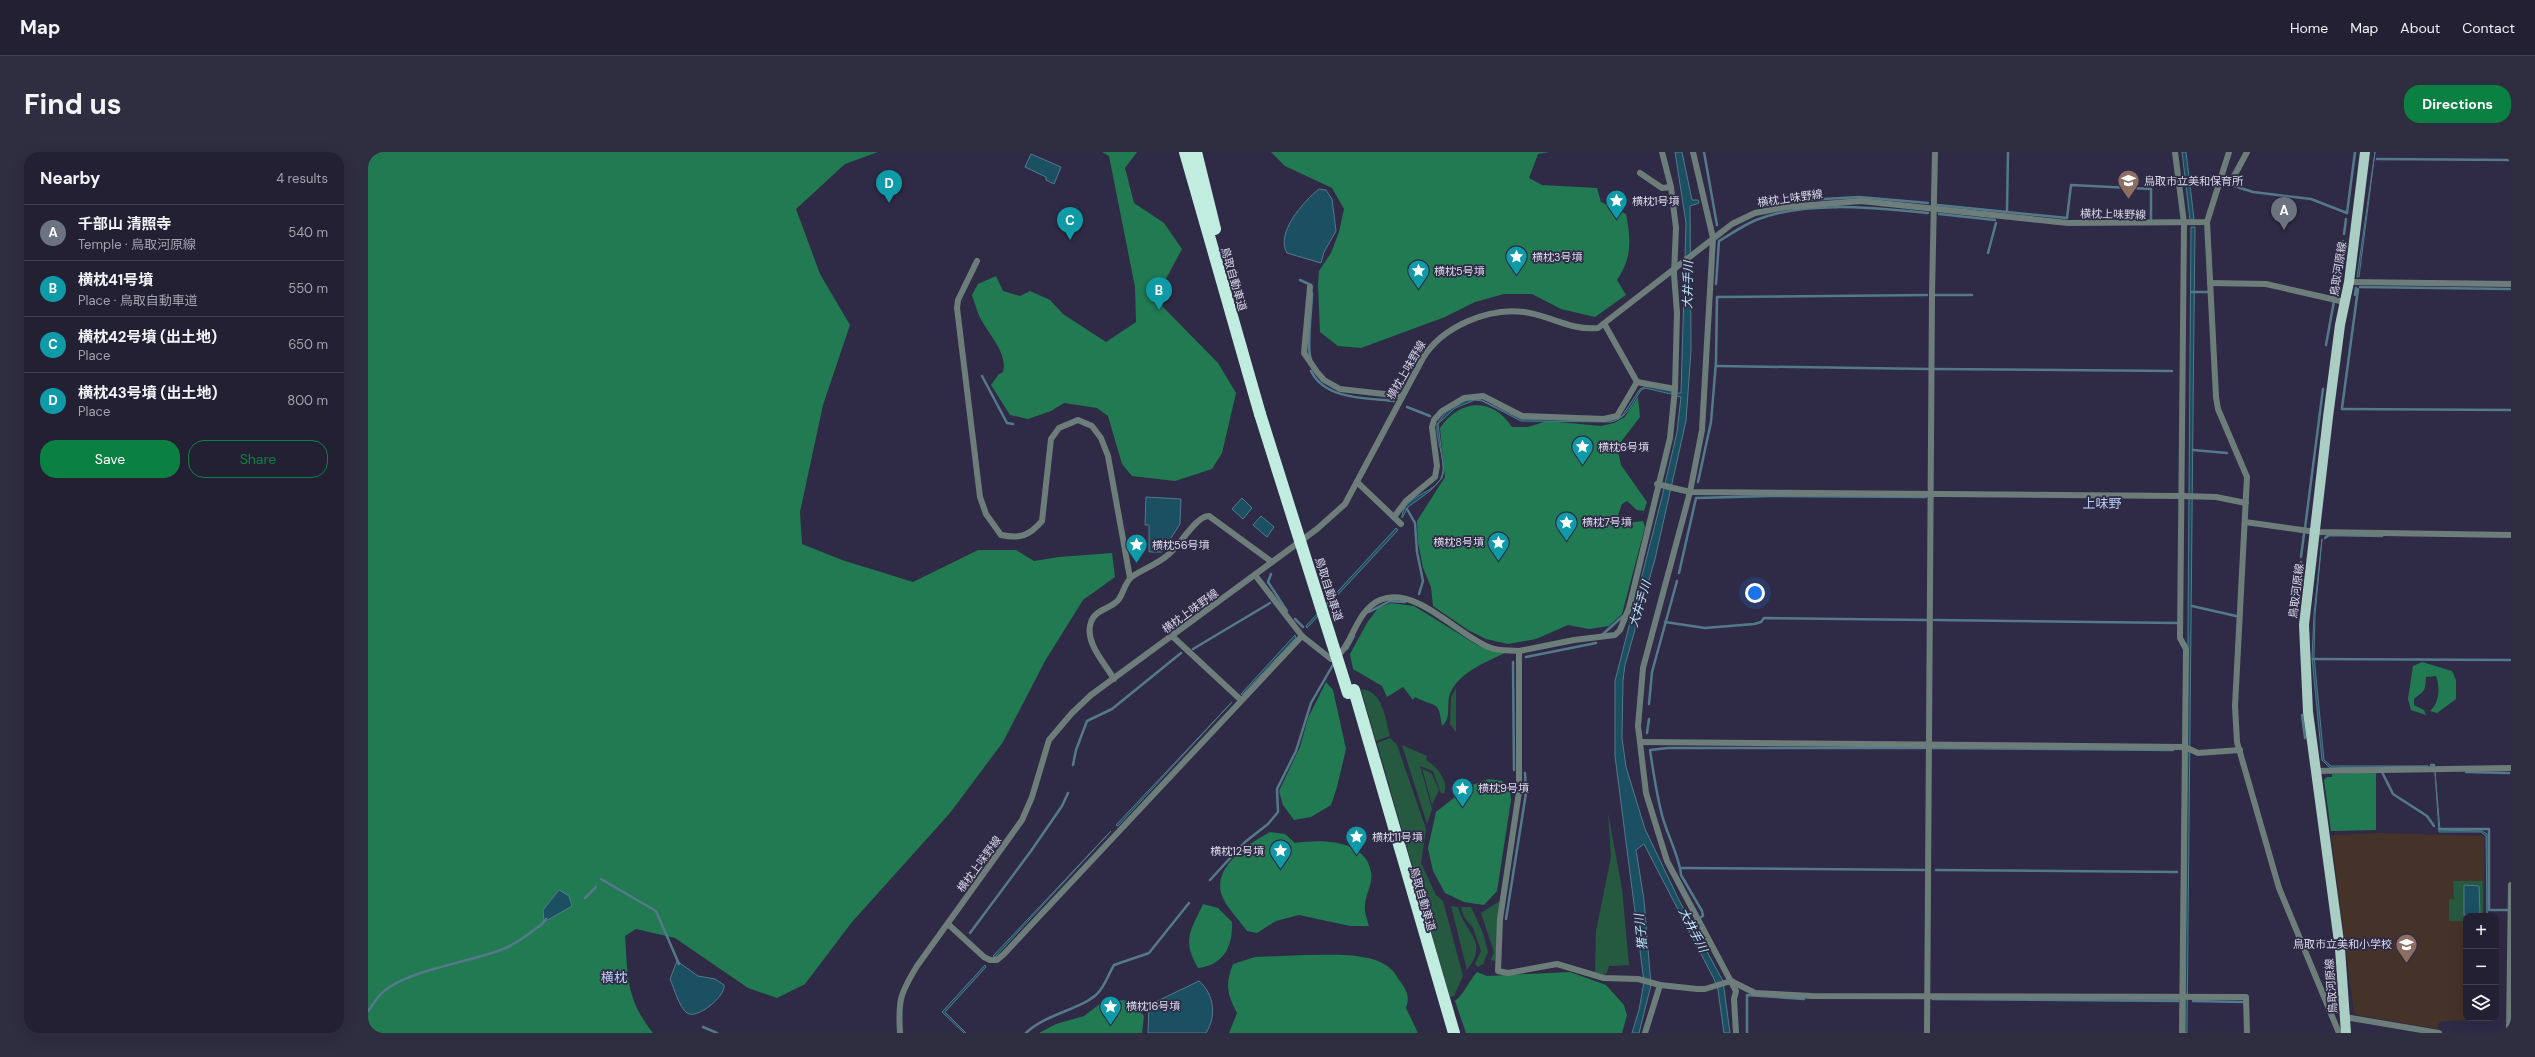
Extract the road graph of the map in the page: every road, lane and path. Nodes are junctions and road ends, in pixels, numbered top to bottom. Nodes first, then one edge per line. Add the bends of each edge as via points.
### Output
1 (1185, 152) edge
2 (1196, 152) edge
3 (1662, 152) edge
4 (1693, 152) edge
5 (1935, 152) edge
6 (2175, 152) edge
7 (2229, 152) edge
8 (2247, 152) edge
9 (2365, 152) edge
10 (1640, 173) dead end
11 (2221, 176) junction
12 (1671, 186) junction
13 (1933, 210) junction
14 (2207, 222) junction
15 (2184, 223) junction
16 (1713, 238) junction
17 (977, 261) dead end
18 (1674, 268) junction
19 (2349, 282) junction
20 (2210, 283) junction
21 (2511, 284) edge
22 (1310, 287) dead end
23 (2345, 302) junction
24 (1605, 325) junction
25 (1637, 382) junction
26 (1675, 389) junction
27 (1402, 396) junction
28 (1263, 413) junction
29 (1357, 482) junction
30 (1657, 484) junction
31 (1690, 492) junction
32 (1931, 494) junction
33 (2181, 496) junction
34 (2246, 503) junction
35 (1394, 517) junction
36 (2245, 522) junction
37 (1401, 524) dead end
38 (2316, 532) junction
39 (2511, 534) edge
40 (1272, 562) junction
41 (1255, 575) junction
42 (1130, 578) junction
43 (1172, 636) junction
44 (1302, 636) junction
45 (1519, 651) junction
46 (1114, 679) junction
47 (1351, 692) junction
48 (1241, 700) junction
49 (1640, 742) junction
50 (1929, 745) junction
51 (2185, 747) junction
52 (2240, 750) junction
53 (2511, 768) edge
54 (2315, 771) junction
55 (2511, 885) edge
56 (948, 924) junction
57 (1731, 981) junction
58 (1660, 985) junction
59 (1927, 996) junction
60 (2182, 998) junction
61 (2345, 1017) junction
62 (2404, 1030) edge
63 (900, 1033) edge
64 (1448, 1033) edge
65 (1454, 1033) edge
66 (1645, 1033) edge
67 (1736, 1033) edge
68 (1926, 1033) edge
69 (2182, 1033) edge
70 (2247, 1033) edge
71 (2339, 1033) edge
72 (2346, 1033) edge
73 (2440, 1033) edge
74 (2509, 1033) edge

1 - 28 highway, 鳥取自動車道
2 - 28 highway, 鳥取自動車道
3 - 12 street
4 - 16 street
5 - 13 street
6 - 15 street
7 - 11 street
8 - 11 street via 2232,180
9 - 19 main road, 鳥取河原線
10 - 12 street via 1662,188
11 - 14 street
12 - 18 street via 1676,228
13 - 15 street, 横枕上味野線 via 2068,223
13 - 16 street, 横枕上味野線 via 1861,201 1787,207 1755,213 1732,224
13 - 32 street
14 - 15 street, 横枕上味野線
14 - 20 street
15 - 33 street
16 - 18 street, 横枕上味野線
16 - 31 street via 1702,430
17 - 42 street via 956,308 980,497 986,514 1001,535 1021,538 1034,531 1042,521 1051,439 1059,428 1069,422 1078,420 1092,426 1101,438 1108,456
18 - 24 street, 横枕上味野線
18 - 26 street via 1677,313
19 - 21 street
19 - 23 main road, 鳥取河原線
20 - 23 street via 2266,284
20 - 34 street via 2218,410 2247,477
22 - 27 street via 1304,353 1317,372 1324,380 1340,389
23 - 38 main road, 鳥取河原線 via 2328,417
24 - 25 street
24 - 27 street, 横枕上味野線 via 1585,330 1525,312 1503,311 1480,317 1452,329 1432,344
25 - 26 street
25 - 35 street via 1617,416 1604,419 1522,416 1483,396 1464,398 1442,411 1434,420 1432,427 1437,466 1434,477 1406,501
26 - 30 street via 1670,438
27 - 29 street, 横枕上味野線
28 - 47 highway, 鳥取自動車道
29 - 35 street
29 - 40 street, 横枕上味野線 via 1345,504 1317,529
30 - 31 street
30 - 45 street via 1632,594 1618,634
31 - 32 street
31 - 49 street via 1643,668 1639,697
32 - 33 street
32 - 50 street
33 - 34 street via 2216,497
33 - 51 street via 2180,638 2186,649
34 - 36 street
35 - 37 street
36 - 38 street
36 - 52 street via 2235,706
38 - 39 street
38 - 54 main road, 鳥取河原線 via 2304,625 2306,691
40 - 41 street, 横枕上味野線
40 - 42 street via 1210,516 1204,515 1199,518 1180,545 1161,562
41 - 43 street, 横枕上味野線
41 - 44 street
42 - 46 street via 1119,600 1095,615 1090,629 1091,641
43 - 46 street, 横枕上味野線
43 - 48 street
44 - 45 street via 1331,659 1334,658 1346,645 1363,613 1375,602 1388,597 1402,597 1430,609 1492,649
44 - 48 street
45 - 58 street via 1519,792 1500,919 1498,971 1508,972 1557,964 1604,978 1638,979
46 - 56 street, 横枕上味野線 via 1091,695 1049,740 1032,797 1022,820
47 - 64 highway, 鳥取自動車道
47 - 65 highway, 鳥取自動車道
48 - 56 street via 997,960 984,957
49 - 50 street
49 - 57 street via 1646,793 1668,861
50 - 51 street
50 - 59 street
51 - 52 street via 2198,752
51 - 60 street
52 - 71 street via 2279,888
53 - 54 street
54 - 61 main road, 鳥取河原線 via 2340,949
55 - 74 street
56 - 63 street, 横枕上味野線 via 902,990 899,1006
57 - 58 street via 1705,989
57 - 59 street via 1755,993
57 - 67 street via 1736,991
58 - 66 street
59 - 60 street
59 - 68 street
60 - 69 street
60 - 70 street via 2246,997
61 - 62 street
61 - 72 main road, 鳥取河原線
62 - 73 street

